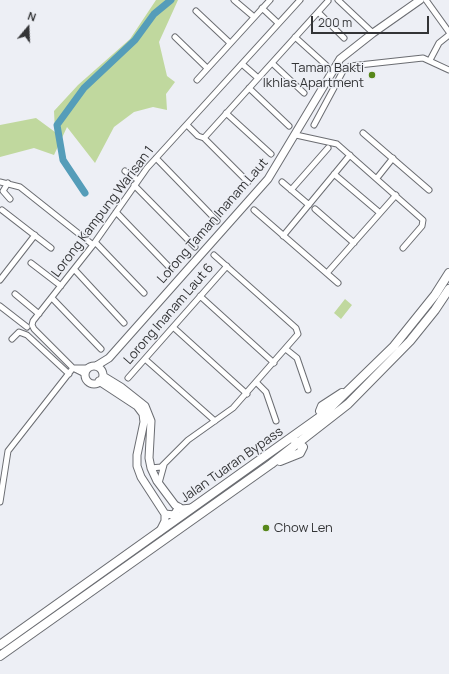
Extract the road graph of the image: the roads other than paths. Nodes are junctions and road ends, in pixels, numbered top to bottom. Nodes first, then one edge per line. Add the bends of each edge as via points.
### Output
1 (234, 0) edge
2 (270, 0) edge
3 (300, 0) edge
4 (338, 0) edge
5 (420, 0) edge
6 (426, 0) edge
7 (328, 1) dead end
8 (262, 8) junction
9 (196, 11) dead end
10 (318, 12) junction
11 (254, 17) junction
12 (278, 23) junction
13 (373, 33) junction
14 (449, 33) edge
15 (175, 37) dead end
16 (295, 37) junction
17 (344, 38) dead end
18 (230, 43) junction
19 (430, 60) junction
20 (272, 63) junction
21 (242, 64) junction
22 (326, 65) dead end
23 (208, 68) junction
24 (449, 70) edge
25 (258, 78) junction
26 (197, 80) dead end
27 (249, 88) junction
28 (304, 93) dead end
29 (226, 114) junction
30 (187, 125) junction
31 (314, 125) dead end
32 (289, 126) dead end
33 (363, 133) dead end
34 (296, 135) junction
35 (204, 138) junction
36 (328, 148) dead end
37 (271, 154) dead end
38 (350, 155) junction
39 (156, 158) junction
40 (393, 158) junction
41 (125, 170) dead end
42 (334, 174) junction
43 (377, 178) junction
44 (138, 180) junction
45 (0, 182) edge
46 (248, 182) dead end
47 (282, 182) dead end
48 (8, 183) junction
49 (134, 185) junction
50 (292, 190) junction
51 (429, 190) dead end
52 (396, 195) junction
53 (10, 199) dead end
54 (309, 205) junction
55 (315, 209) dead end
56 (2, 210) dead end
57 (254, 210) dead end
58 (116, 212) junction
59 (380, 213) junction
60 (217, 221) dead end
61 (35, 235) junction
62 (283, 236) junction
63 (354, 243) junction
64 (94, 244) junction
65 (194, 247) dead end
66 (51, 248) dead end
67 (403, 248) dead end
68 (13, 253) dead end
69 (214, 255) dead end
70 (18, 256) junction
71 (31, 263) dead end
72 (227, 266) junction
73 (0, 268) edge
74 (74, 269) junction
75 (171, 269) dead end
76 (6, 273) junction
77 (449, 273) edge
78 (327, 274) junction
79 (0, 280) edge
80 (338, 283) dead end
81 (61, 286) junction
82 (449, 289) edge
83 (144, 293) dead end
84 (15, 294) dead end
85 (200, 296) junction
86 (52, 298) junction
87 (0, 306) edge
88 (39, 314) junction
89 (124, 323) dead end
90 (27, 327) dead end
91 (173, 327) junction
92 (12, 339) dead end
93 (101, 349) dead end
94 (287, 350) junction
95 (145, 359) junction
96 (274, 363) junction
97 (73, 368) junction
98 (86, 371) junction
99 (100, 373) junction
100 (69, 374) junction
101 (128, 378) dead end
102 (257, 383) junction
103 (308, 390) dead end
104 (247, 394) junction
105 (348, 404) junction
106 (324, 414) junction
107 (215, 421) junction
108 (276, 421) dead end
109 (290, 440) junction
110 (299, 443) junction
111 (164, 464) junction
112 (151, 468) junction
113 (159, 482) junction
114 (0, 502) edge
115 (179, 507) junction
116 (192, 508) junction
117 (165, 514) junction
118 (160, 531) junction
119 (0, 645) edge
120 (0, 656) edge

1 - 11 street
2 - 8 street
3 - 12 street, Lorong Kampung Warisan 1
4 - 13 street
5 - 13 main road, Lorong Taman Inanam Laut
6 - 14 street
7 - 10 street
8 - 11 street
8 - 12 street
9 - 18 street
10 - 16 street
10 - 17 street
11 - 18 street
12 - 21 street, Lorong Kampung Warisan 1
13 - 34 main road, Lorong Taman Inanam Laut via 336,63
14 - 19 street via 439,43
15 - 23 street
16 - 20 street
16 - 22 street
18 - 23 street
19 - 24 street
19 - 31 street via 415,59 346,68
20 - 25 street
20 - 28 street
21 - 25 street
21 - 30 street, Lorong Kampung Warisan 1
23 - 26 street
25 - 27 street
27 - 29 street
27 - 32 street
29 - 35 street
29 - 37 street
30 - 35 street via 198,136
30 - 39 street, Lorong Kampung Warisan 1
33 - 40 street
34 - 38 street via 334,143
34 - 99 main road, Lorong Taman Inanam Laut via 264,184 109,358
35 - 46 street
36 - 50 street
38 - 42 street
38 - 43 street
39 - 44 street, Lorong Kampung Warisan 1
39 - 60 street
40 - 43 street
40 - 51 street
41 - 44 street
42 - 54 street
42 - 59 street
43 - 52 street
44 - 49 street, Lorong Kampung Warisan 1
45 - 48 street
47 - 50 street
48 - 53 street via 3,192
48 - 64 street via 20,187
49 - 58 street, Lorong Kampung Warisan 1
49 - 65 street
50 - 54 street
52 - 59 street
52 - 67 street via 423,220 423,224
54 - 62 street
55 - 63 street
56 - 61 street
57 - 62 street
58 - 64 street, Lorong Kampung Warisan 1
58 - 75 street
59 - 63 street
61 - 66 street
61 - 70 street
62 - 78 street
63 - 78 street
64 - 74 street, Lorong Kampung Warisan 1
64 - 83 street
68 - 70 street
69 - 72 street
70 - 76 street
71 - 81 street
72 - 85 street, Lorong Inanam Laut 6
72 - 94 street via 296,328 298,334
73 - 76 street
74 - 81 street, Lorong Kampung Warisan 1
74 - 89 street
76 - 79 street
77 - 106 highway via 435,295 394,346 361,380 323,404 320,411
78 - 80 street
81 - 86 street, Lorong Kampung Warisan 1
82 - 105 highway, Jalan Tuaran Bypass via 410,341
84 - 88 street
85 - 91 street, Lorong Inanam Laut 6
85 - 96 street
86 - 88 street, Lorong Kampung Warisan 1
86 - 93 street
87 - 90 street
88 - 97 street, Lorong Kampung Warisan 1 via 32,323 34,329
91 - 95 street, Lorong Inanam Laut 6
91 - 104 street
92 - 100 street via 19,332 27,335
94 - 96 street
94 - 103 street via 296,358
95 - 101 street, Lorong Inanam Laut 6
95 - 107 street
96 - 102 street
97 - 98 street, Lorong Kampung Warisan 1
97 - 100 street
98 - 99 main road, Lorong Taman Inanam Laut
98 - 99 main road via 86,379 94,384
99 - 112 main road via 136,397 147,410 151,420
99 - 117 main road via 143,414 144,422 136,455 137,466 141,477
100 - 114 street via 8,451
102 - 104 street
102 - 108 street via 266,392
104 - 107 street
105 - 106 highway via 328,415
105 - 110 highway, Jalan Tuaran Bypass
106 - 109 highway, Jalan Tuaran Bypass
107 - 111 street via 185,442
109 - 110 highway
109 - 116 highway, Jalan Tuaran Bypass
110 - 120 highway, Jalan Tuaran Bypass via 302,447 300,453 271,464
111 - 112 street via 158,468
111 - 113 street
112 - 113 main road
113 - 115 main road
115 - 116 main road
115 - 117 main road via 174,515
116 - 118 highway, Jalan Tuaran Bypass
117 - 118 main road
118 - 119 highway, Jalan Tuaran Bypass

